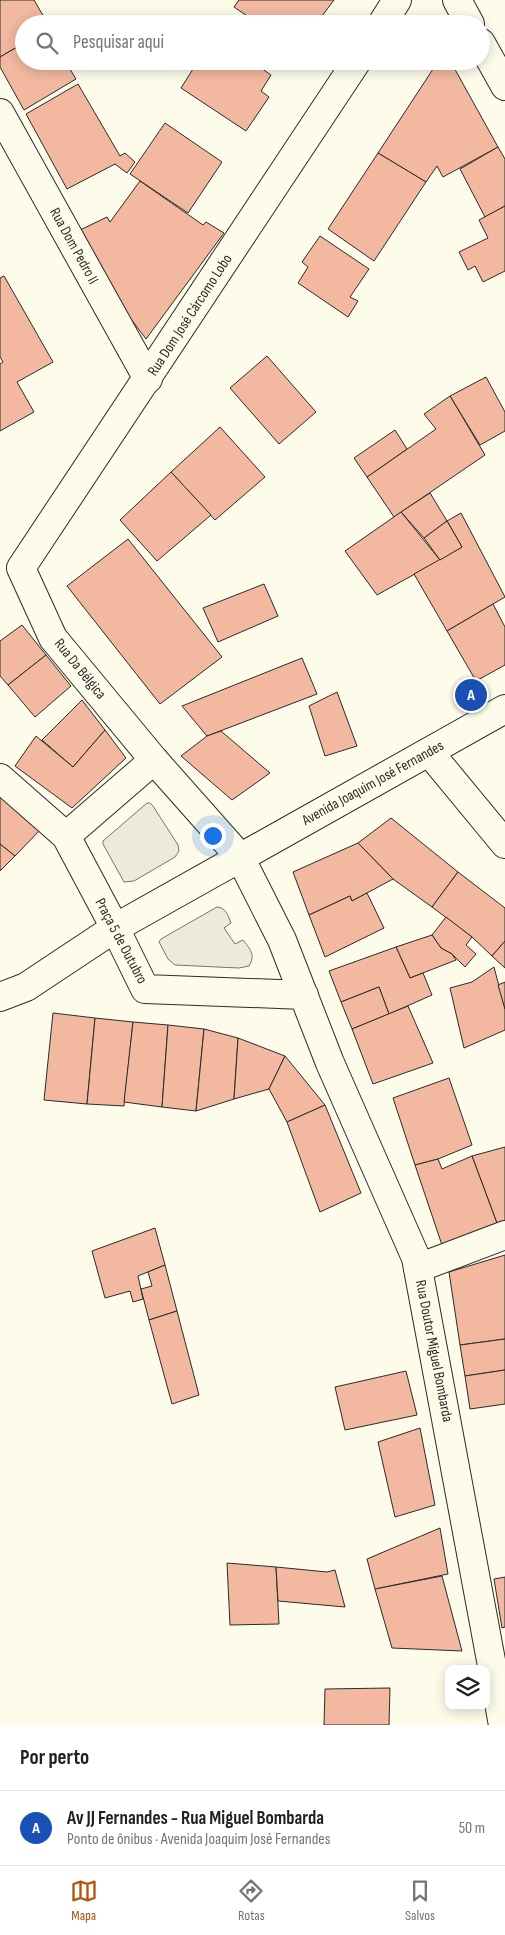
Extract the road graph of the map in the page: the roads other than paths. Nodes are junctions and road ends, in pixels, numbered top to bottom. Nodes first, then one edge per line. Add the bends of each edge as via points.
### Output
1 (397, 0) edge
2 (457, 0) edge
3 (388, 15) edge
4 (465, 15) edge
5 (490, 59) edge
6 (351, 70) edge
7 (505, 86) edge
8 (0, 113) edge
9 (148, 379) junction
10 (21, 568) joint
11 (505, 709) edge
12 (429, 752) junction
13 (154, 760) junction
14 (0, 778) edge
15 (66, 836) junction
16 (505, 844) edge
17 (240, 857) junction
18 (115, 928) junction
19 (304, 995) junction
20 (0, 997) edge
21 (505, 1235) edge
22 (418, 1268) junction
23 (503, 1725) edge

1 - 3 street
2 - 4 street
5 - 7 street
6 - 9 street, Rua Dom José Cárcomo Lobo
8 - 9 street, Rua Dom Pedro II
9 - 10 street, Rua Dom José Cárcomo Lobo
10 - 13 street, Rua Da Bélgica via 53,638
11 - 12 street, Avenida Joaquim José Fernandes
12 - 16 street
12 - 17 street, Avenida Joaquim José Fernandes
13 - 15 street
13 - 17 street
14 - 15 street
15 - 18 street, Praça 5 de Outubro
17 - 18 street, Avenida Joaquim José Fernandes
17 - 19 street via 282,940
18 - 19 street, Praça 5 de Outubro via 145,989
18 - 20 street via 26,987
19 - 22 street, Rua Doutor Miguel Bombarda
21 - 22 street
22 - 23 street, Rua Doutor Miguel Bombarda

